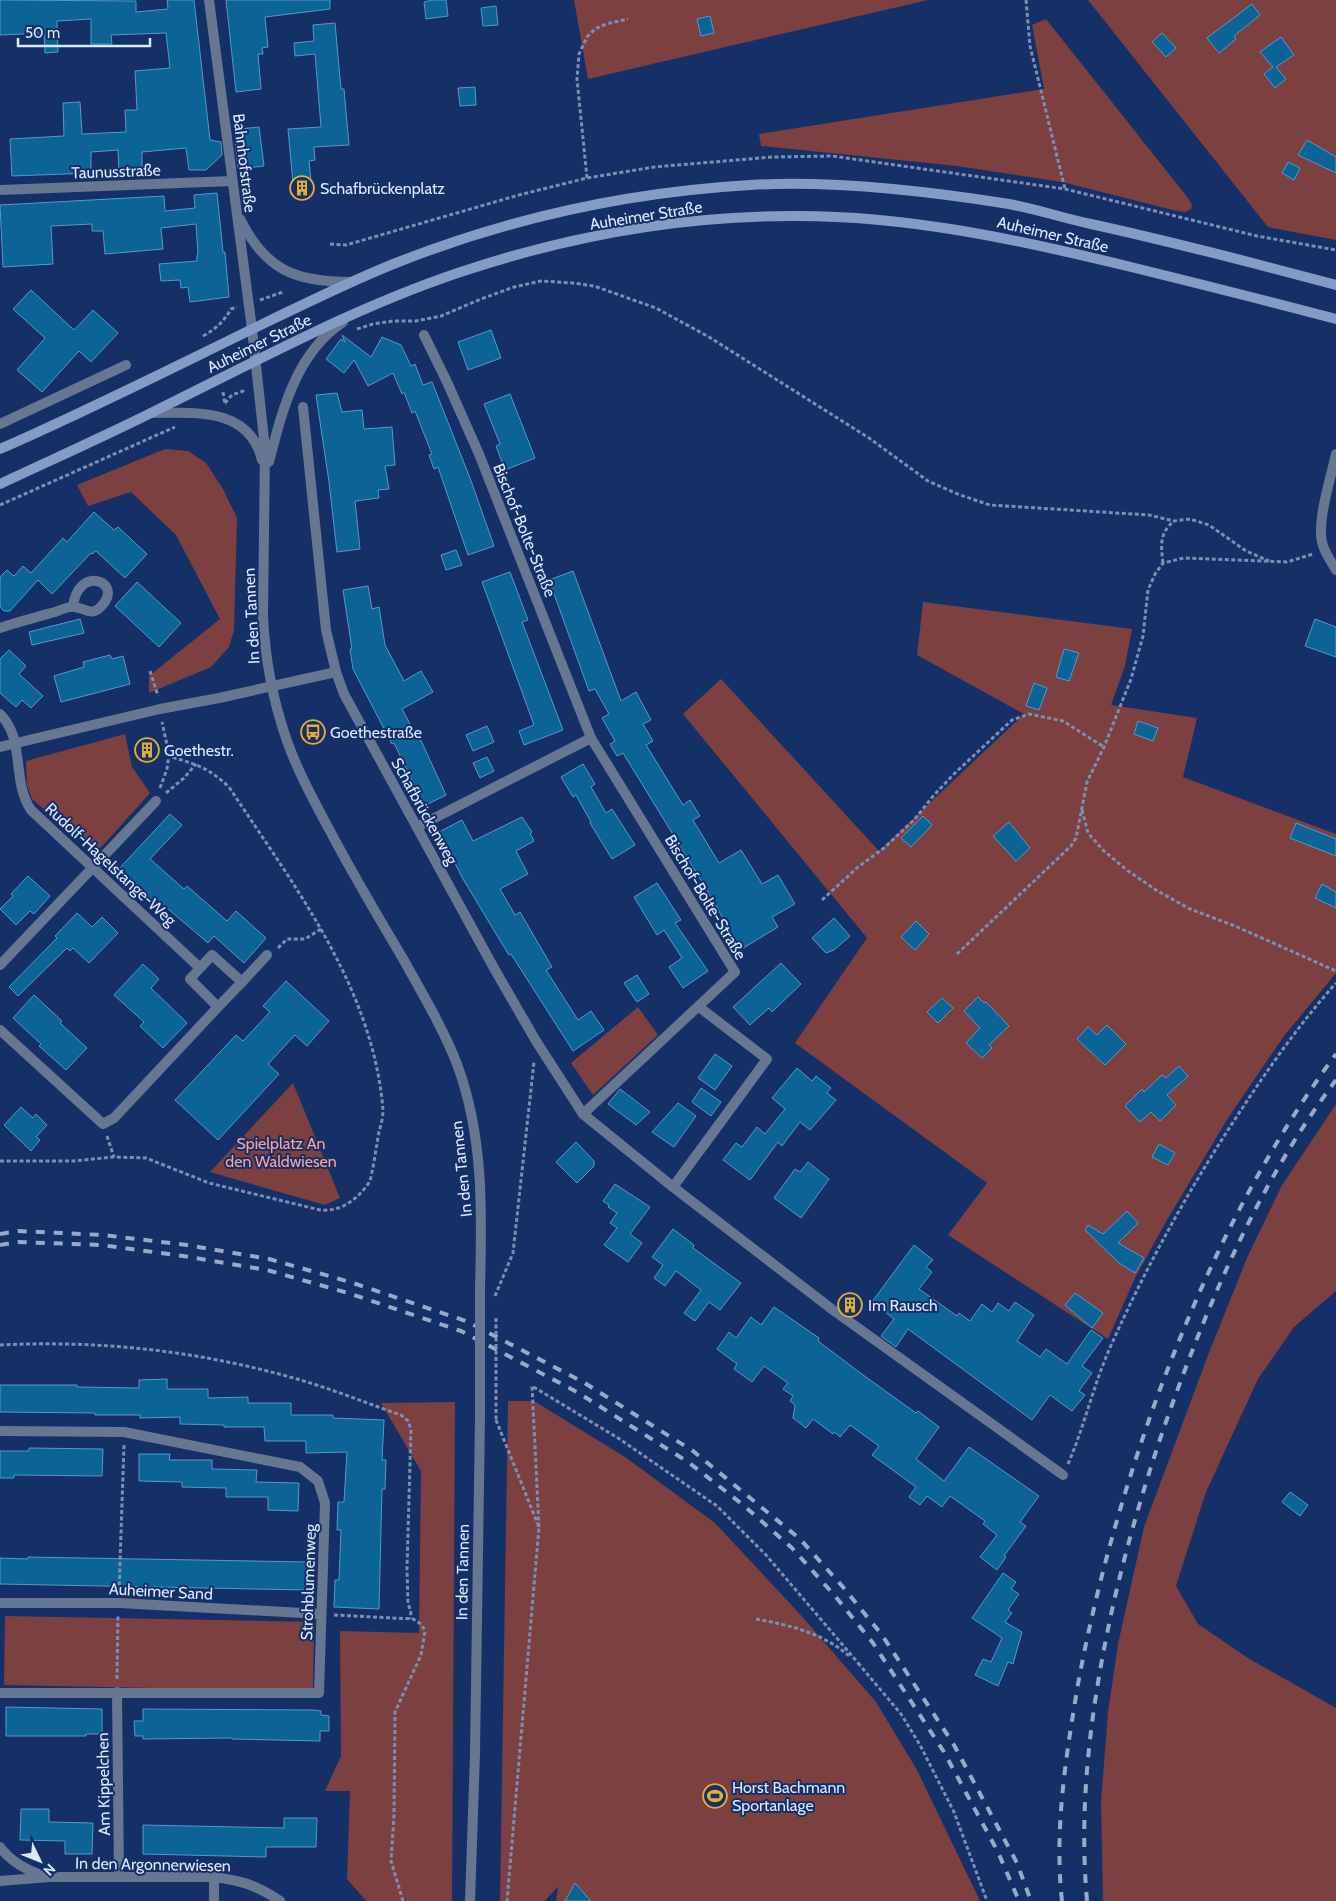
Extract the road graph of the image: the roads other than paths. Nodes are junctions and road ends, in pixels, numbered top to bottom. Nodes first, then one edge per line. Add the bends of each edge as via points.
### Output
1 (209, 0) edge
2 (232, 181) junction
3 (0, 190) edge
4 (236, 212) junction
5 (352, 282) junction
6 (1336, 285) edge
7 (356, 313) junction
8 (1336, 319) edge
9 (252, 330) junction
10 (424, 335) dead end
11 (255, 362) junction
12 (126, 365) dead end
13 (303, 407) dead end
14 (151, 414) junction
15 (0, 424) edge
16 (0, 449) edge
17 (1336, 454) edge
18 (265, 475) junction
19 (0, 484) edge
20 (1336, 570) edge
21 (73, 606) dead end
22 (0, 628) edge
23 (336, 672) junction
24 (272, 686) junction
25 (0, 714) edge
26 (591, 738) junction
27 (16, 742) junction
28 (0, 747) edge
29 (156, 801) road end
30 (417, 827) junction
31 (94, 867) junction
32 (267, 955) road end
33 (0, 965) edge
34 (200, 968) junction
35 (242, 982) junction
36 (218, 1007) junction
37 (699, 1007) junction
38 (0, 1030) edge
39 (583, 1114) junction
40 (673, 1188) junction
41 (0, 1431) edge
42 (1063, 1475) road end
43 (0, 1603) edge
44 (322, 1614) junction
45 (0, 1692) edge
46 (117, 1692) junction
47 (0, 1847) edge
48 (119, 1876) junction
49 (214, 1877) junction
50 (50, 1878) junction
51 (0, 1881) edge
52 (214, 1901) edge
53 (280, 1901) edge
54 (470, 1901) edge

1 - 2 street, Bahnhofstraße
2 - 3 street, Taunusstraße
2 - 4 street, Bahnhofstraße
4 - 5 street via 250,238 269,261 281,269 313,280
4 - 9 street, Bahnhofstraße
5 - 6 main road, Auheimer Straße via 438,247 575,209 666,192 752,184 818,184 937,194 1013,205
5 - 9 main road, Auheimer Straße
7 - 8 main road, Auheimer Straße via 471,268 595,237 674,223 792,216 850,218 974,232 1052,248
7 - 11 main road, Auheimer Straße
7 - 18 street via 322,340 300,369 290,390
9 - 11 street, Bahnhofstraße
9 - 16 main road, Auheimer Straße
10 - 26 street, Bischof-Bolte-Straße via 479,454
11 - 14 main road, Auheimer Straße
11 - 18 street, In den Tannen
12 - 15 street
13 - 23 street, Schafbrückenweg via 326,630
14 - 18 street via 206,413 234,422 246,430 258,448
14 - 19 main road, Auheimer Straße
17 - 20 street via 1321,540
18 - 24 street, In den Tannen via 263,616
21 - 22 street
23 - 24 street
23 - 30 street, Schafbrückenweg via 359,724
24 - 27 street
24 - 54 street, In den Tannen, bridge via 287,742 312,798 424,997 457,1064 476,1134 482,1215
25 - 27 street
26 - 30 street
26 - 37 street, Bischof-Bolte-Straße via 735,972
27 - 28 street
27 - 31 street, Rudolf-Hagelstange-Weg via 24,800 38,818
29 - 31 street
30 - 39 street, Schafbrückenweg via 536,1041
31 - 33 street
31 - 34 street, Rudolf-Hagelstange-Weg
32 - 35 street
34 - 35 street via 212,955
34 - 36 street via 190,979
35 - 36 street
36 - 38 street via 114,1118 104,1124
37 - 39 street, Bischof-Bolte-Straße
37 - 40 street via 767,1059
39 - 40 street
40 - 42 street via 833,1310
41 - 44 street, Strohblumenweg via 124,1432 300,1467 318,1481 325,1503
43 - 44 street, Auheimer Sand via 118,1603
44 - 46 street, Strohblumenweg via 319,1693
45 - 46 street, Strohblumenweg
46 - 48 street, Am Kippelchen
47 - 50 street, In den Argonnerwiesen via 13,1861
48 - 49 street, In den Argonnerwiesen
48 - 50 street, In den Argonnerwiesen
49 - 52 street
49 - 53 street, In den Argonnerwiesen via 255,1886
50 - 51 street, In den Argonnerwiesen

